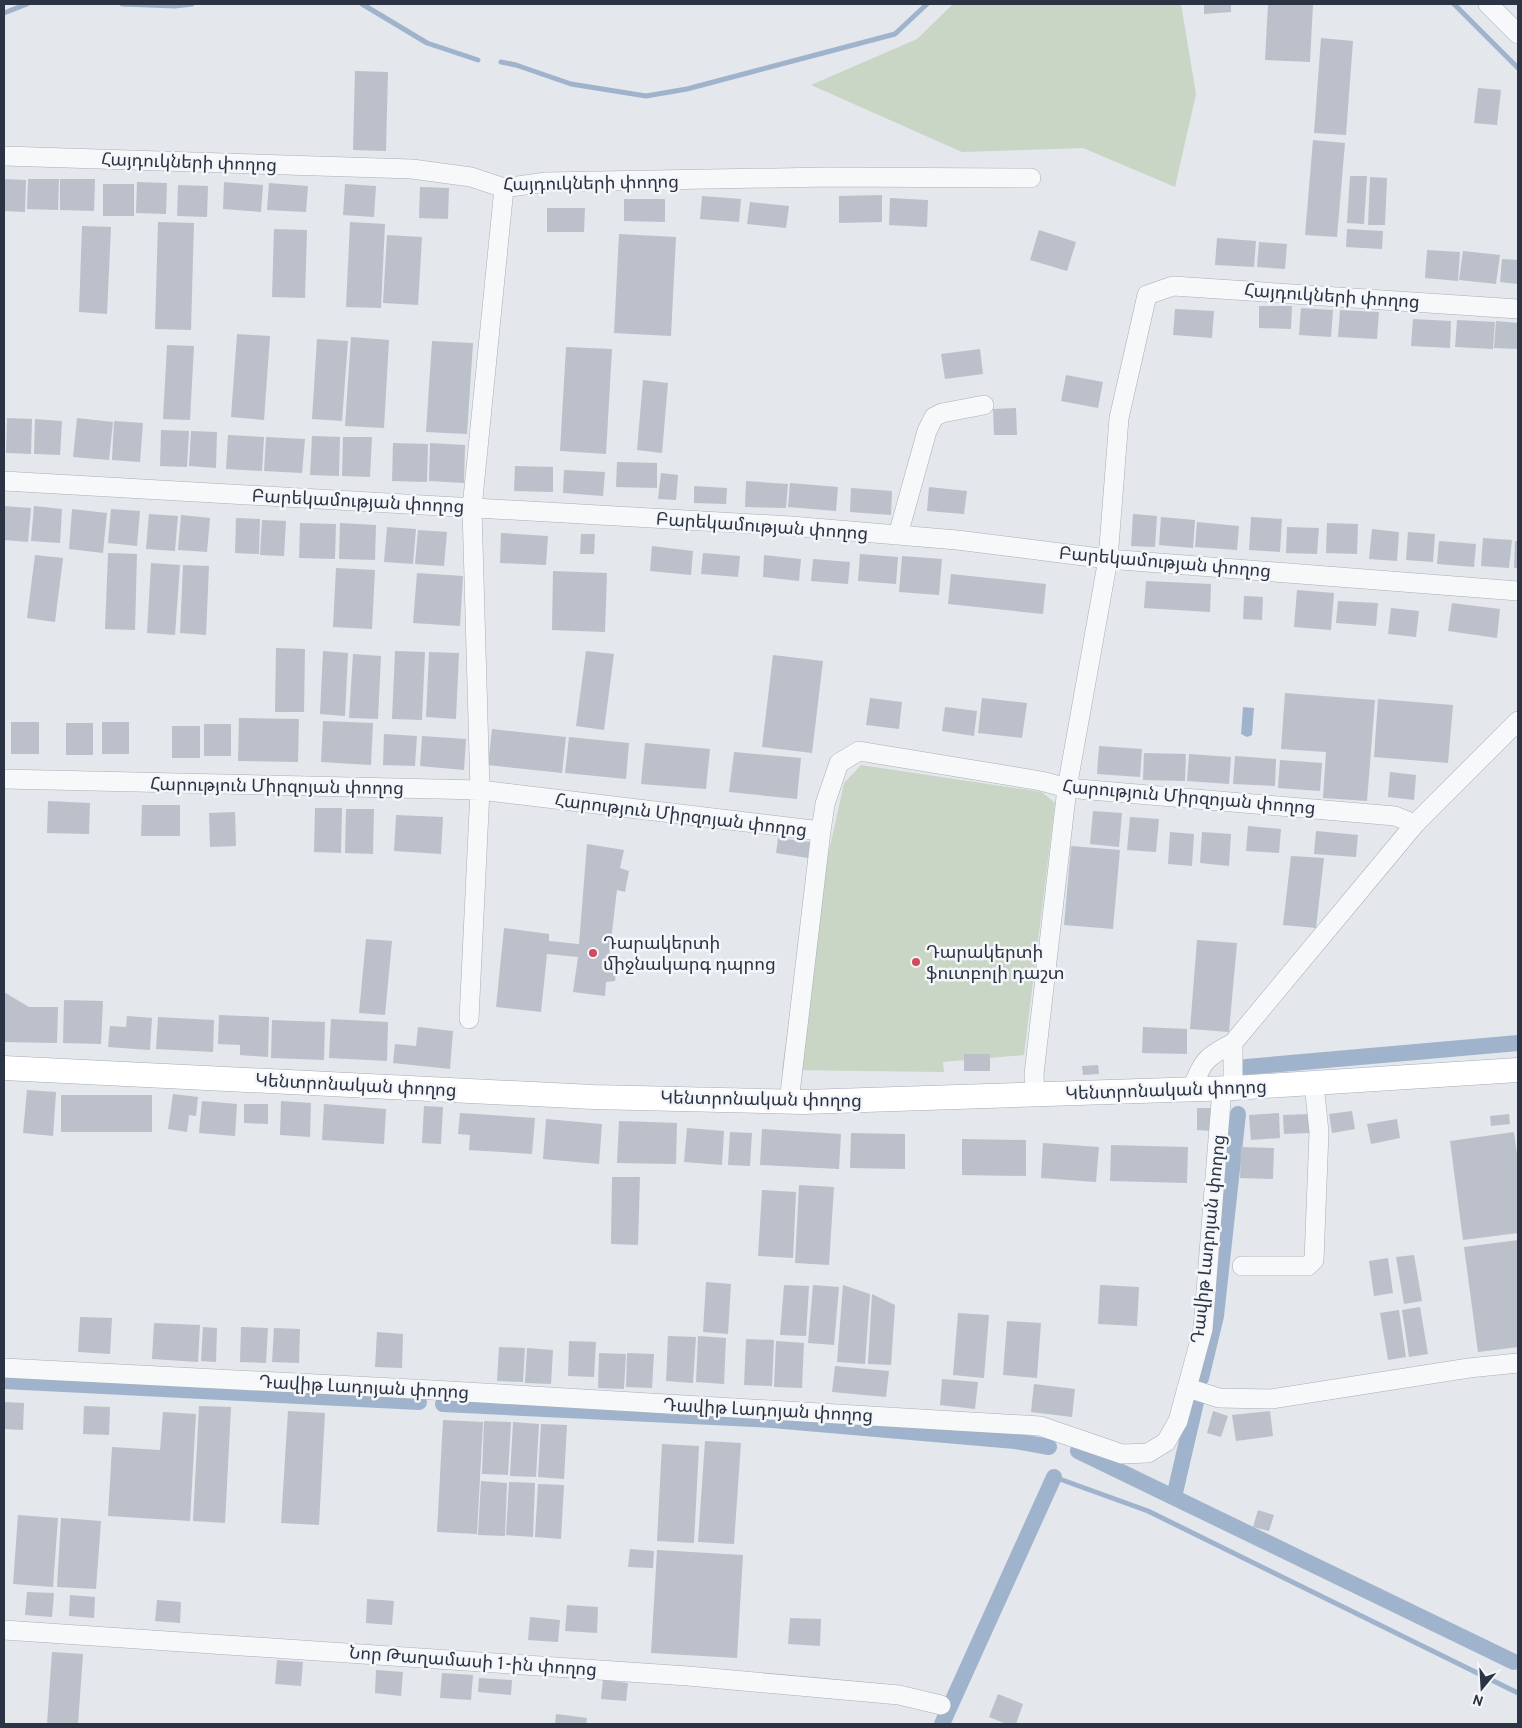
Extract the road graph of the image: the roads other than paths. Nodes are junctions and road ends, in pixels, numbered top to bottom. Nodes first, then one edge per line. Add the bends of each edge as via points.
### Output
1 (1488, 4) edge
2 (1518, 34) edge
3 (4, 156) edge
4 (1031, 178) dead end
5 (504, 188) junction
6 (1518, 309) edge
7 (984, 405) dead end
8 (4, 481) edge
9 (472, 508) junction
10 (898, 535) junction
11 (1108, 559) junction
12 (1518, 591) edge
13 (1518, 721) edge
14 (4, 779) edge
15 (1067, 788) junction
16 (480, 790) junction
17 (1415, 824) junction
18 (821, 831) junction
19 (469, 1019) dead end
20 (1233, 1042) junction
21 (4, 1068) edge
22 (1518, 1070) edge
23 (1314, 1084) junction
24 (1192, 1089) junction
25 (1227, 1089) junction
26 (1035, 1095) junction
27 (788, 1102) junction
28 (1242, 1266) dead end
29 (1518, 1363) edge
30 (4, 1368) edge
31 (1188, 1388) junction
32 (4, 1630) edge
33 (941, 1705) dead end

1 - 2 street
3 - 5 street, Հայդուկների փողոց via 412,169 471,177
4 - 5 street, Հայդուկների փողոց via 827,177 546,182
5 - 9 street
6 - 11 street, Հայդուկների փողոց via 1172,286 1147,295 1119,418
7 - 10 street via 934,417 927,430
8 - 9 street, Բարեկամության փողոց
9 - 10 street, Բարեկամության փողոց
9 - 16 street
10 - 11 street, Բարեկամության փողոց
11 - 12 street, Բարեկամության փողոց
11 - 15 street
13 - 17 street
14 - 16 street, Հարություն Միրզոյան փողոց
15 - 17 street, Հարություն Միրզոյան փողոց via 1395,816
15 - 18 street, Հարություն Միրզոյան փողոց via 859,751 839,763 825,804
15 - 26 street via 1034,1074
16 - 18 street, Հարություն Միրզոյան փողոց
16 - 19 street
17 - 20 street
18 - 27 street
20 - 24 street via 1214,1052 1202,1064
20 - 25 street, Դավիթ Լադոյան փողոց
21 - 27 main road, Կենտրոնական փողոց via 594,1097
22 - 23 main road, Կենտրոնական փողոց
23 - 25 main road, Կենտրոնական փողոց
23 - 28 street via 1319,1132 1314,1260 1308,1266
24 - 25 main road, Կենտրոնական փողոց
24 - 26 main road, Կենտրոնական փողոց
25 - 31 street, Դավիթ Լադոյան փողոց via 1203,1329
26 - 27 main road, Կենտրոնական փողոց
29 - 31 street via 1271,1399 1219,1398
30 - 31 street, Դավիթ Լադոյան փողոց via 1040,1426 1122,1454 1148,1453 1166,1442 1178,1421
32 - 33 street, Նոր Թաղամասի 1-ին փողոց via 688,1676 899,1695

